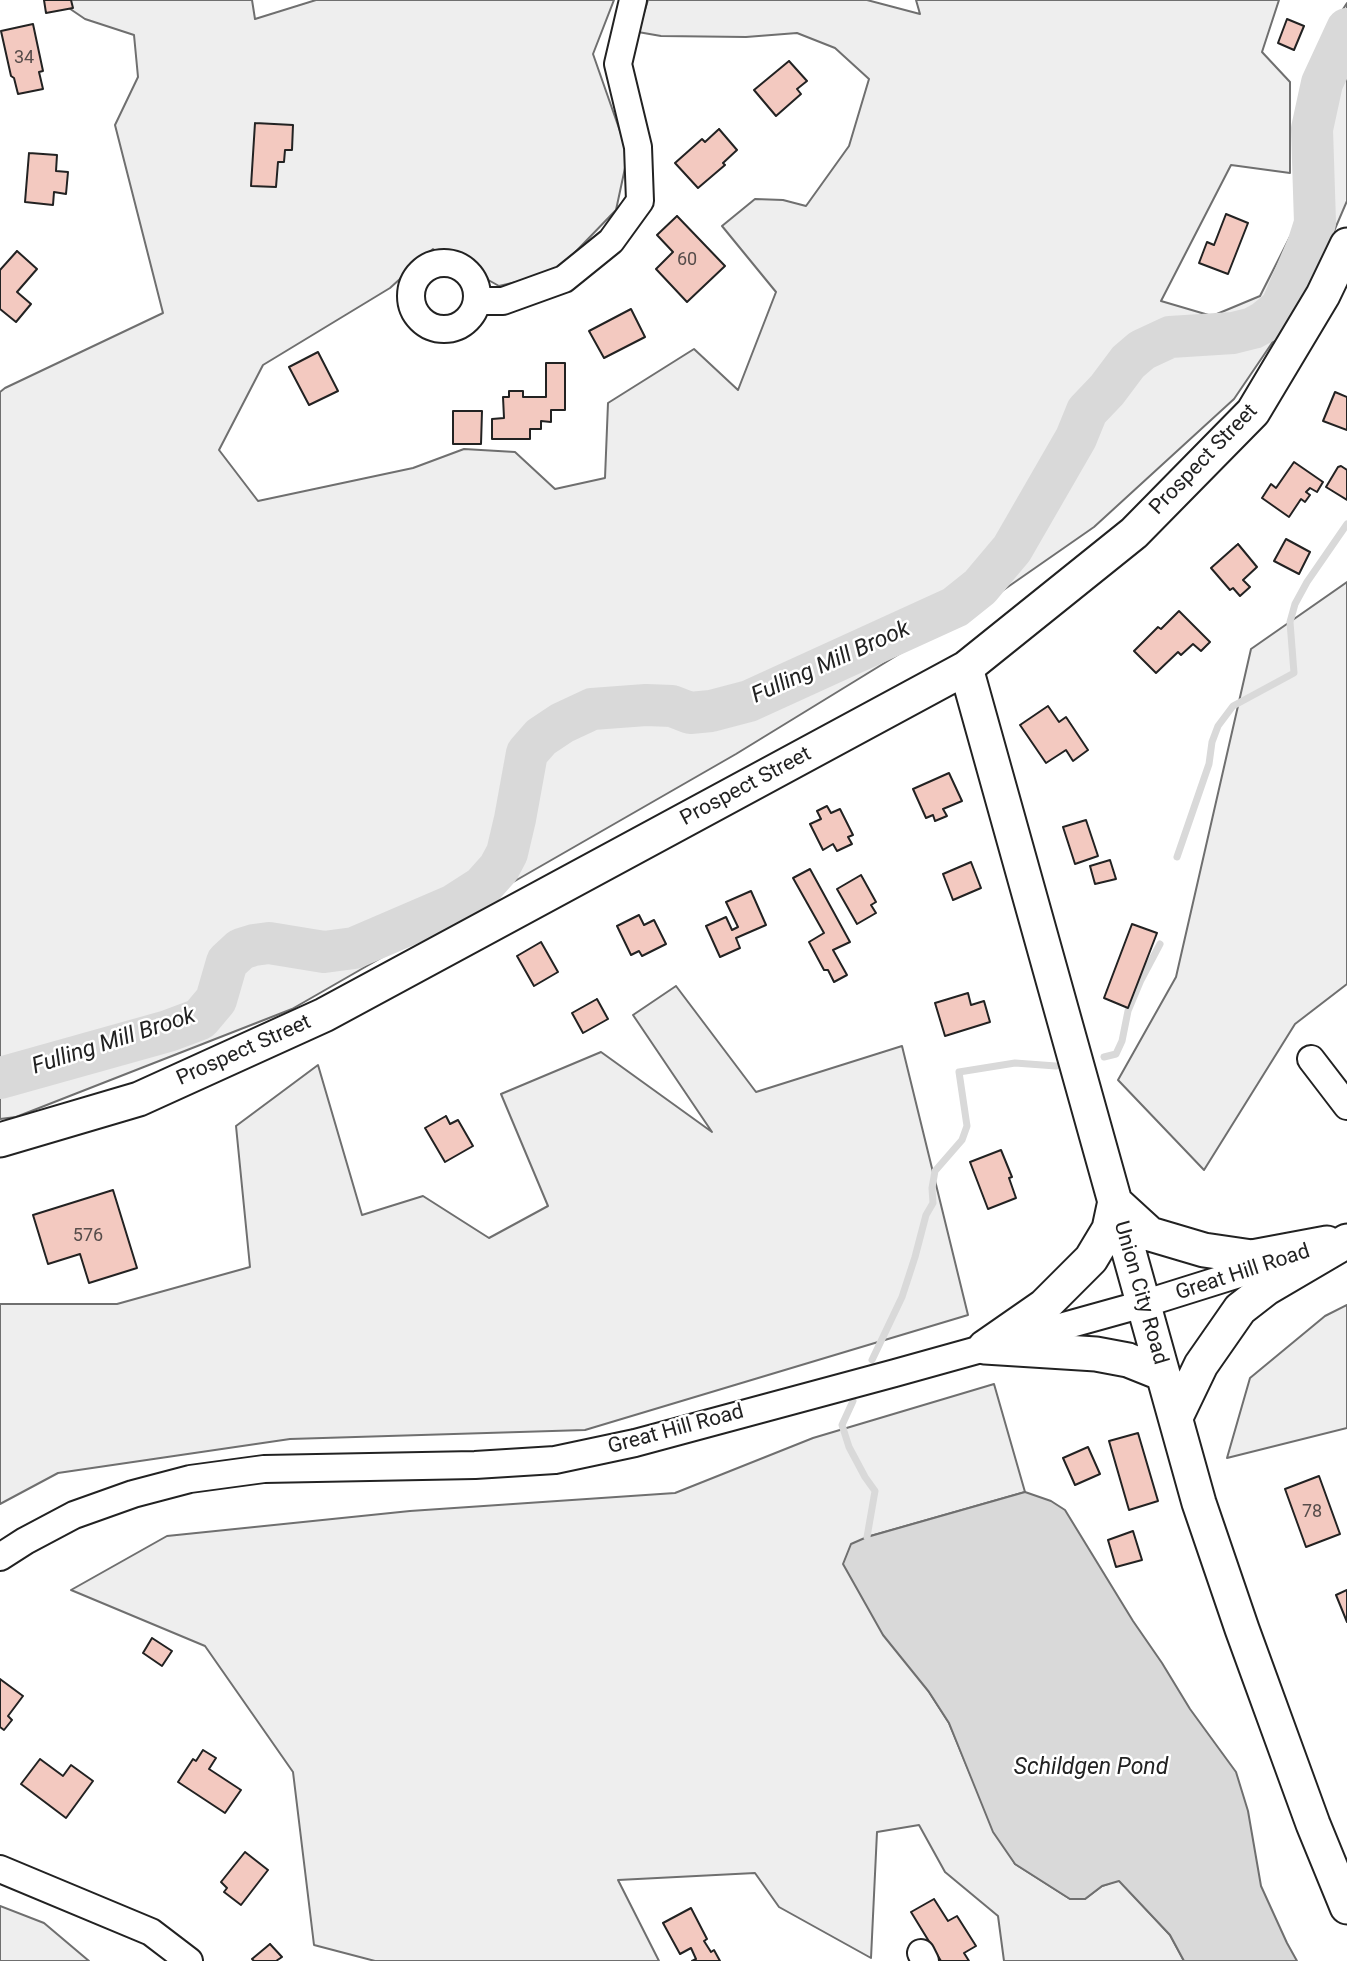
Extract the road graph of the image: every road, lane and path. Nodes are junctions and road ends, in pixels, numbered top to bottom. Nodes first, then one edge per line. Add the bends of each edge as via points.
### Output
1 (633, 0) edge
2 (1347, 245) edge
3 (477, 301) dead end
4 (966, 668) junction
5 (1311, 1059) dead end
6 (1347, 1106) edge
7 (0, 1140) edge
8 (1115, 1202) junction
9 (1347, 1240) edge
10 (1143, 1304) junction
11 (985, 1347) junction
12 (1163, 1374) junction
13 (1176, 1417) junction
14 (0, 1557) edge
15 (0, 1869) edge
16 (1347, 1907) edge
17 (189, 1961) edge

1 - 3 street via 618,64 638,147 640,201 611,241 565,279 503,301
2 - 4 main road, Prospect Street via 1323,295 1253,412 1134,533
4 - 7 main road, Prospect Street via 324,1015 139,1099
4 - 8 main road, Union City Road
5 - 6 street
8 - 9 main road via 1150,1234 1252,1258
8 - 10 main road, Union City Road
8 - 11 main road via 1109,1229 1091,1259 1044,1306
9 - 10 street, Great Hill Road
9 - 13 main road via 1240,1309 1201,1364
10 - 11 street, Great Hill Road
10 - 12 main road, Union City Road
11 - 12 main road via 1096,1354
11 - 14 street, Great Hill Road via 635,1443 555,1460 264,1469 190,1479 74,1515
12 - 13 main road, Union City Road
13 - 16 main road, Union City Road via 1230,1594
15 - 17 street via 151,1932

